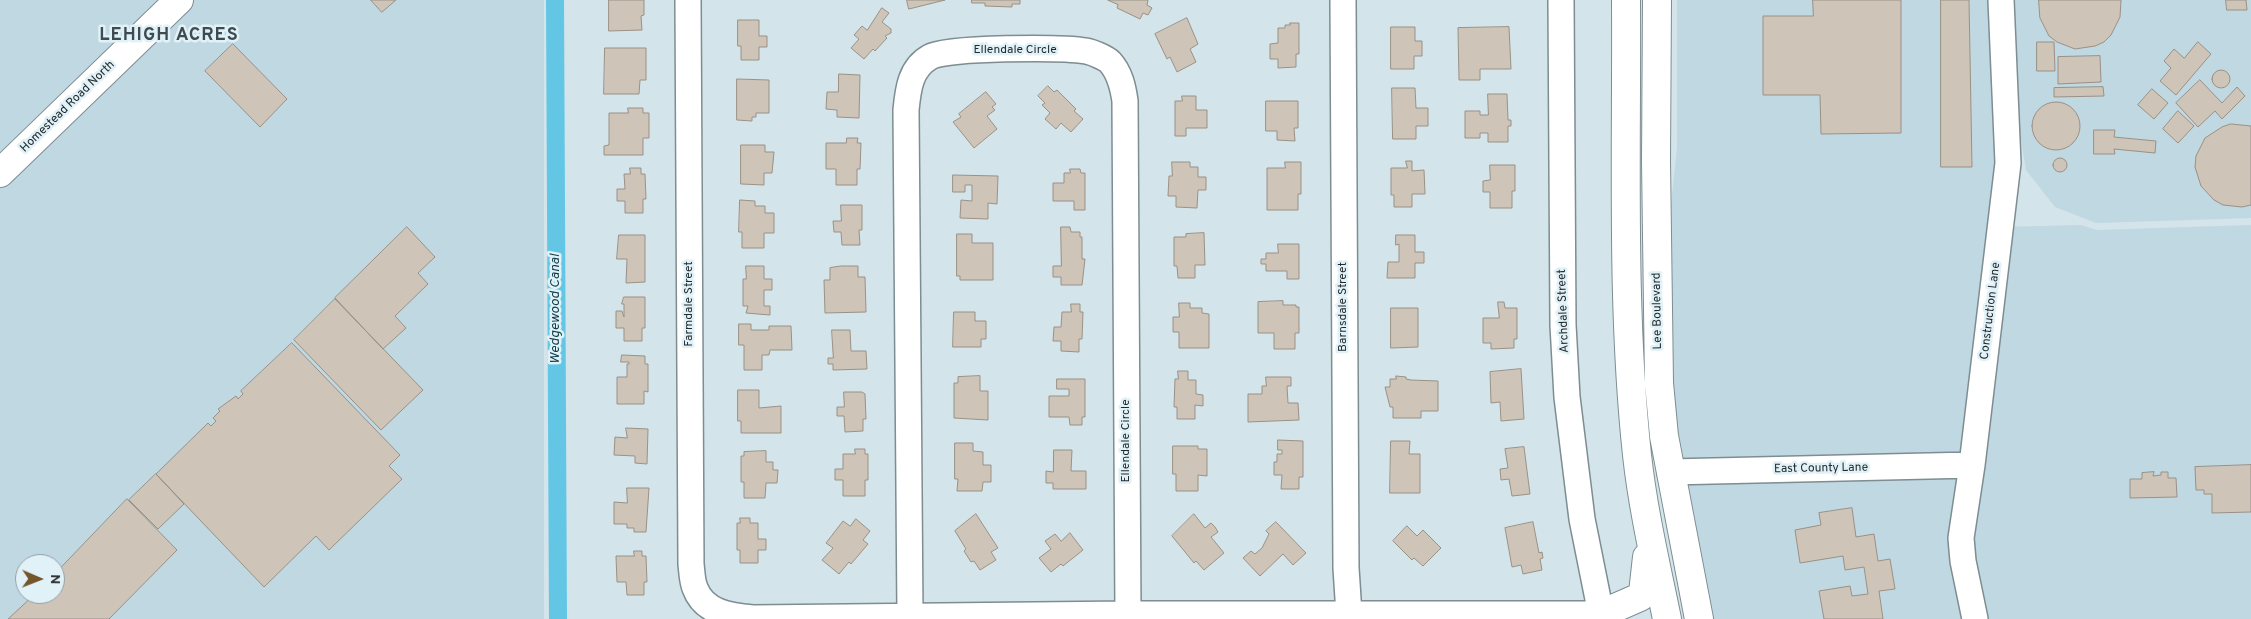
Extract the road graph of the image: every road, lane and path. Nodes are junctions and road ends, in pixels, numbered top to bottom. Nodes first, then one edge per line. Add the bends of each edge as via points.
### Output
1 (179, 0) edge
2 (688, 0) edge
3 (1343, 0) edge
4 (1560, 0) edge
5 (1658, 0) edge
6 (2001, 0) edge
7 (1626, 7) edge
8 (1656, 138) junction
9 (0, 173) edge
10 (1972, 466) junction
11 (1670, 472) junction
12 (1640, 476) junction
13 (1650, 536) junction
14 (1128, 614) junction
15 (1349, 614) junction
16 (910, 616) junction
17 (1379, 616) edge
18 (1601, 616) edge
19 (1637, 619) edge
20 (1667, 619) edge
21 (1699, 619) edge
22 (1974, 619) edge

1 - 9 main road, Homestead Road North
2 - 16 street, Farmdale Street via 691,564 695,589 705,605 727,615 753,618
3 - 15 street, Barnsdale Street via 1346,568
4 - 18 street, Archdale Street via 1563,325 1567,397 1582,519
5 - 8 main road, Lee Boulevard
6 - 10 street, Construction Lane via 2008,162
7 - 8 main road via 1640,49 1641,104 1647,134
7 - 12 main road via 1624,168 1628,314
8 - 11 main road, Lee Boulevard via 1660,384
10 - 11 street, East County Lane
10 - 22 street, Construction Lane via 1961,538
11 - 12 main road
11 - 21 main road, Lee Boulevard
12 - 13 main road
13 - 18 main road via 1643,593
13 - 20 main road
14 - 15 street
14 - 16 street
14 - 16 street, Ellendale Circle via 1125,101 1122,82 1110,62 1087,51 1033,49 951,51 930,56 916,68 908,87
15 - 17 street
17 - 18 street
18 - 19 main road

